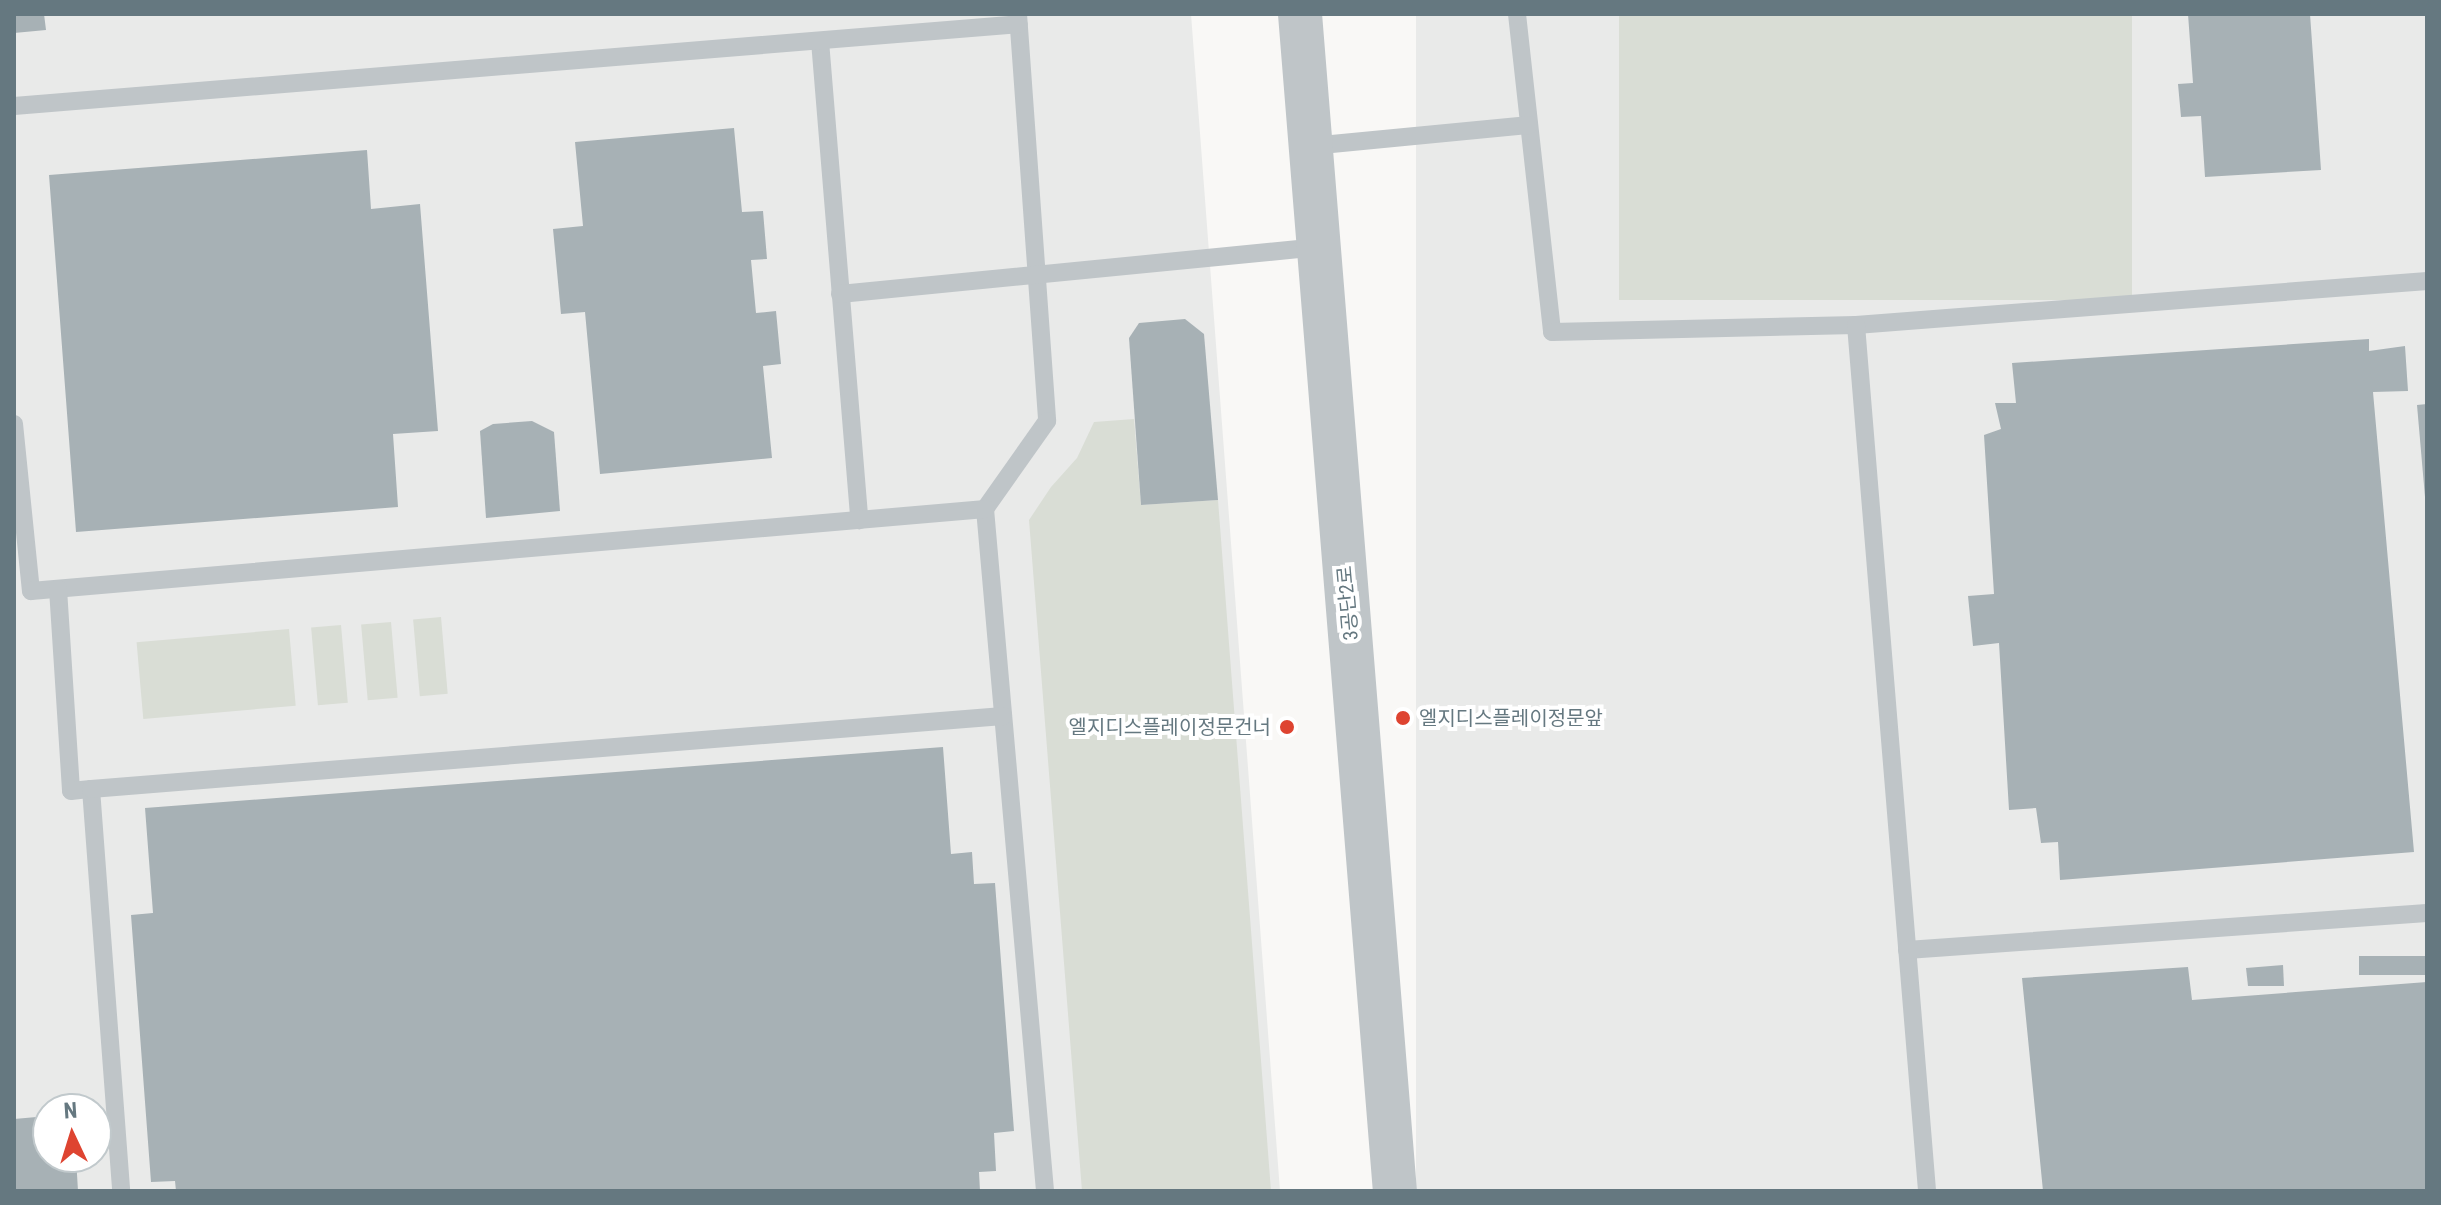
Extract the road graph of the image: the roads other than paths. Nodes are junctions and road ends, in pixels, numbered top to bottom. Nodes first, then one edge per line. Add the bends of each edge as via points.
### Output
1 (1300, 14) edge
2 (1517, 14) edge
3 (1019, 19) edge
4 (820, 41) junction
5 (14, 106) edge
6 (1529, 125) junction
7 (1311, 146) junction
8 (1319, 247) junction
9 (1037, 276) junction
10 (2427, 281) edge
11 (840, 294) junction
12 (1856, 325) junction
13 (14, 424) edge
14 (985, 509) junction
15 (859, 520) junction
16 (58, 589) junction
17 (1003, 716) junction
18 (91, 789) junction
19 (2427, 913) edge
20 (1907, 950) junction
21 (121, 1191) edge
22 (1045, 1191) edge
23 (1395, 1191) edge
24 (1927, 1191) edge

1 - 7 street, 3공단2로
2 - 6 lane
3 - 4 lane
3 - 9 lane
4 - 5 lane
4 - 11 lane
6 - 7 lane
6 - 12 lane via 1552,332
7 - 8 street, 3공단2로
8 - 9 lane
8 - 23 street, 3공단2로
9 - 11 lane
9 - 14 lane via 1047,421
10 - 12 lane
11 - 15 lane
12 - 20 lane
13 - 16 lane via 31,591
14 - 15 lane
14 - 17 lane
15 - 16 lane
16 - 18 lane via 71,791
17 - 18 lane
17 - 22 lane
18 - 21 lane
19 - 20 lane
20 - 24 lane

